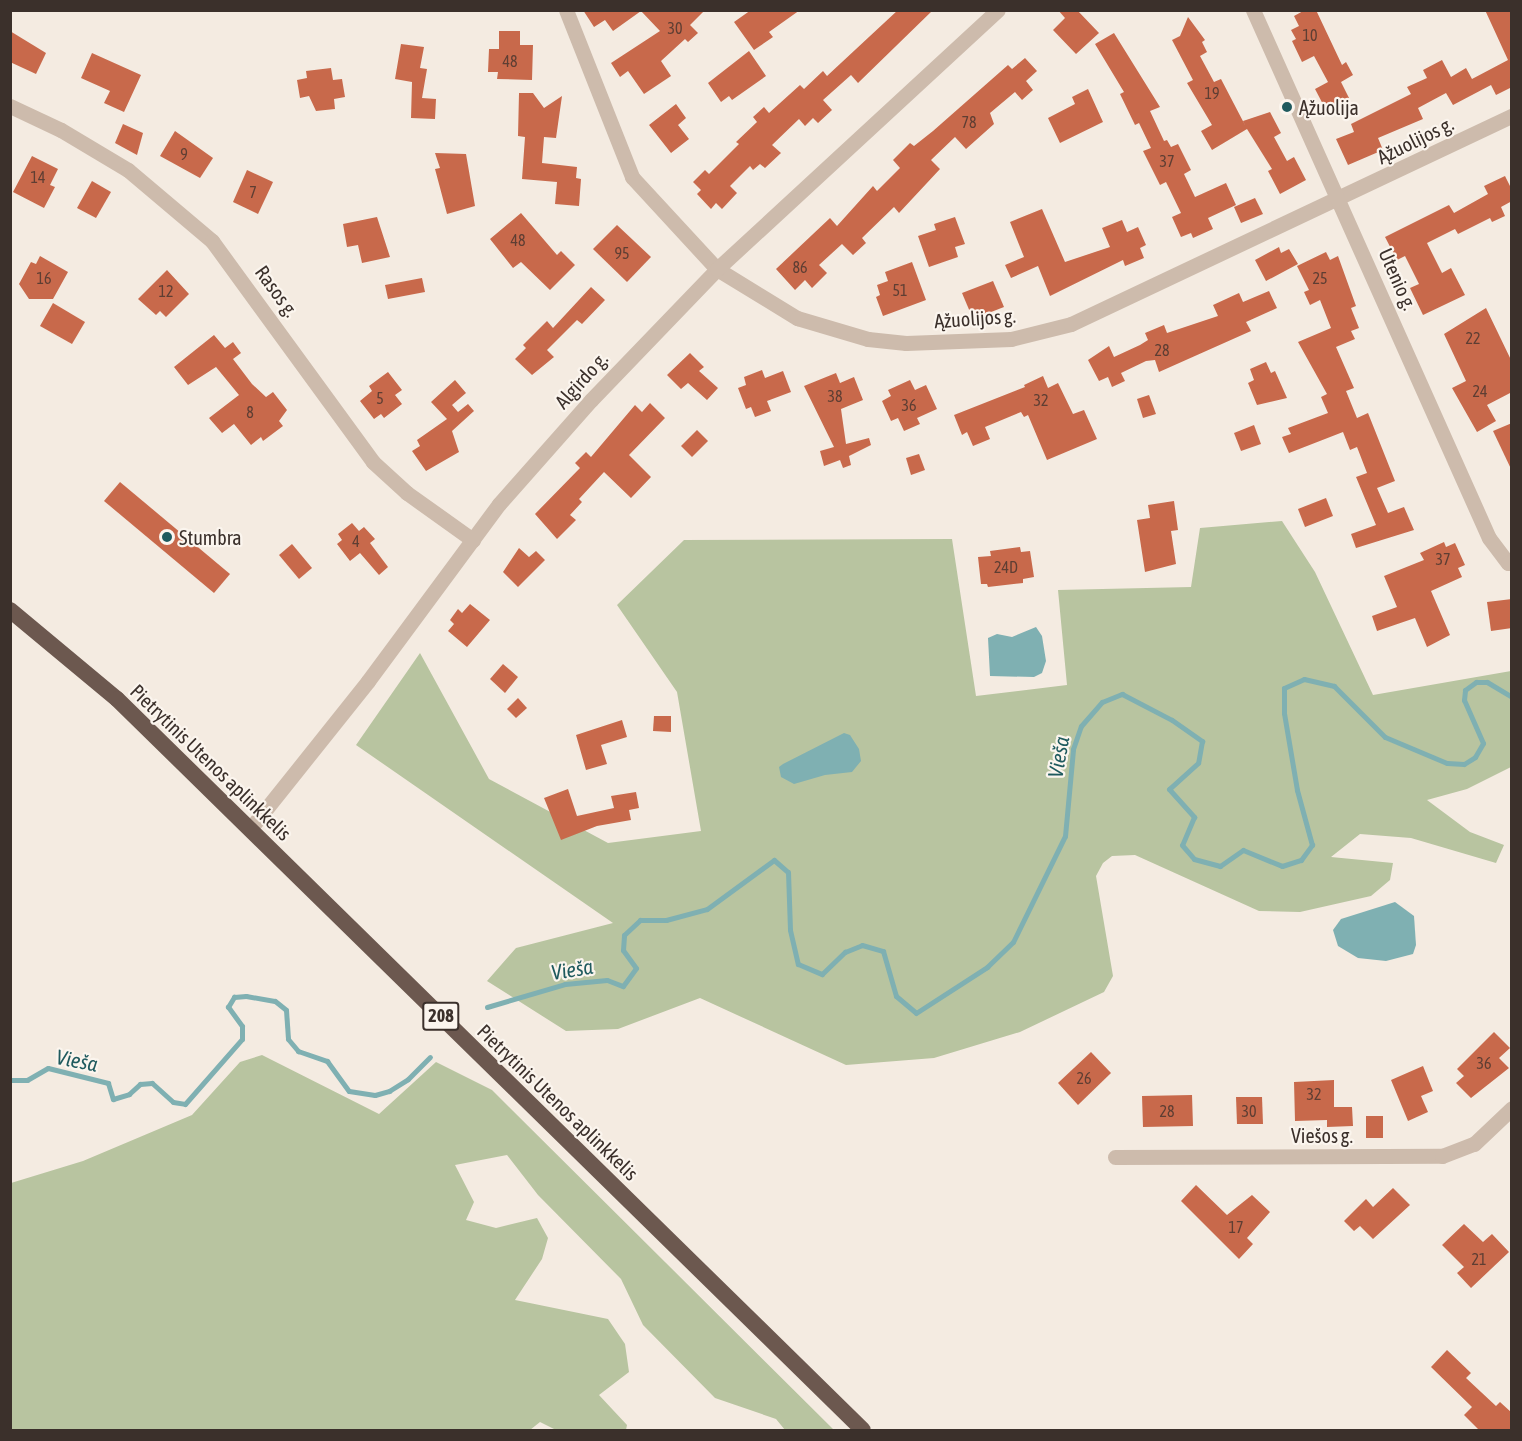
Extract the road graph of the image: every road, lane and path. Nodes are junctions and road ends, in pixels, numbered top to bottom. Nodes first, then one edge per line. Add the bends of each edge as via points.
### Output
1 (566, 10) edge
2 (998, 10) edge
3 (1253, 10) edge
4 (10, 106) edge
5 (1512, 116) edge
6 (1340, 199) junction
7 (717, 269) junction
8 (472, 540) junction
9 (1510, 562) edge
10 (10, 610) edge
11 (250, 829) junction
12 (1512, 1108) edge
13 (1115, 1157) dead end
14 (863, 1431) edge

1 - 7 street, Ąžuolijos g. via 632,177
2 - 7 street, Algirdo g.
3 - 6 street, Utenio g.
4 - 8 street, Rasos g. via 61,130 128,170 212,241 374,462 407,493
5 - 6 street, Ąžuolijos g.
6 - 7 street, Ąžuolijos g. via 1112,308 1071,324 1011,339 906,343 868,339 797,318
6 - 9 street, Utenio g. via 1489,538
7 - 8 street, Algirdo g. via 591,400
8 - 11 street, Algirdo g. via 300,770
10 - 11 highway, Pietrytinis Utenos aplinkkelis / 208 via 117,699
11 - 14 highway, Pietrytinis Utenos aplinkkelis / 208
12 - 13 street, Viešos g. via 1474,1144 1442,1156

